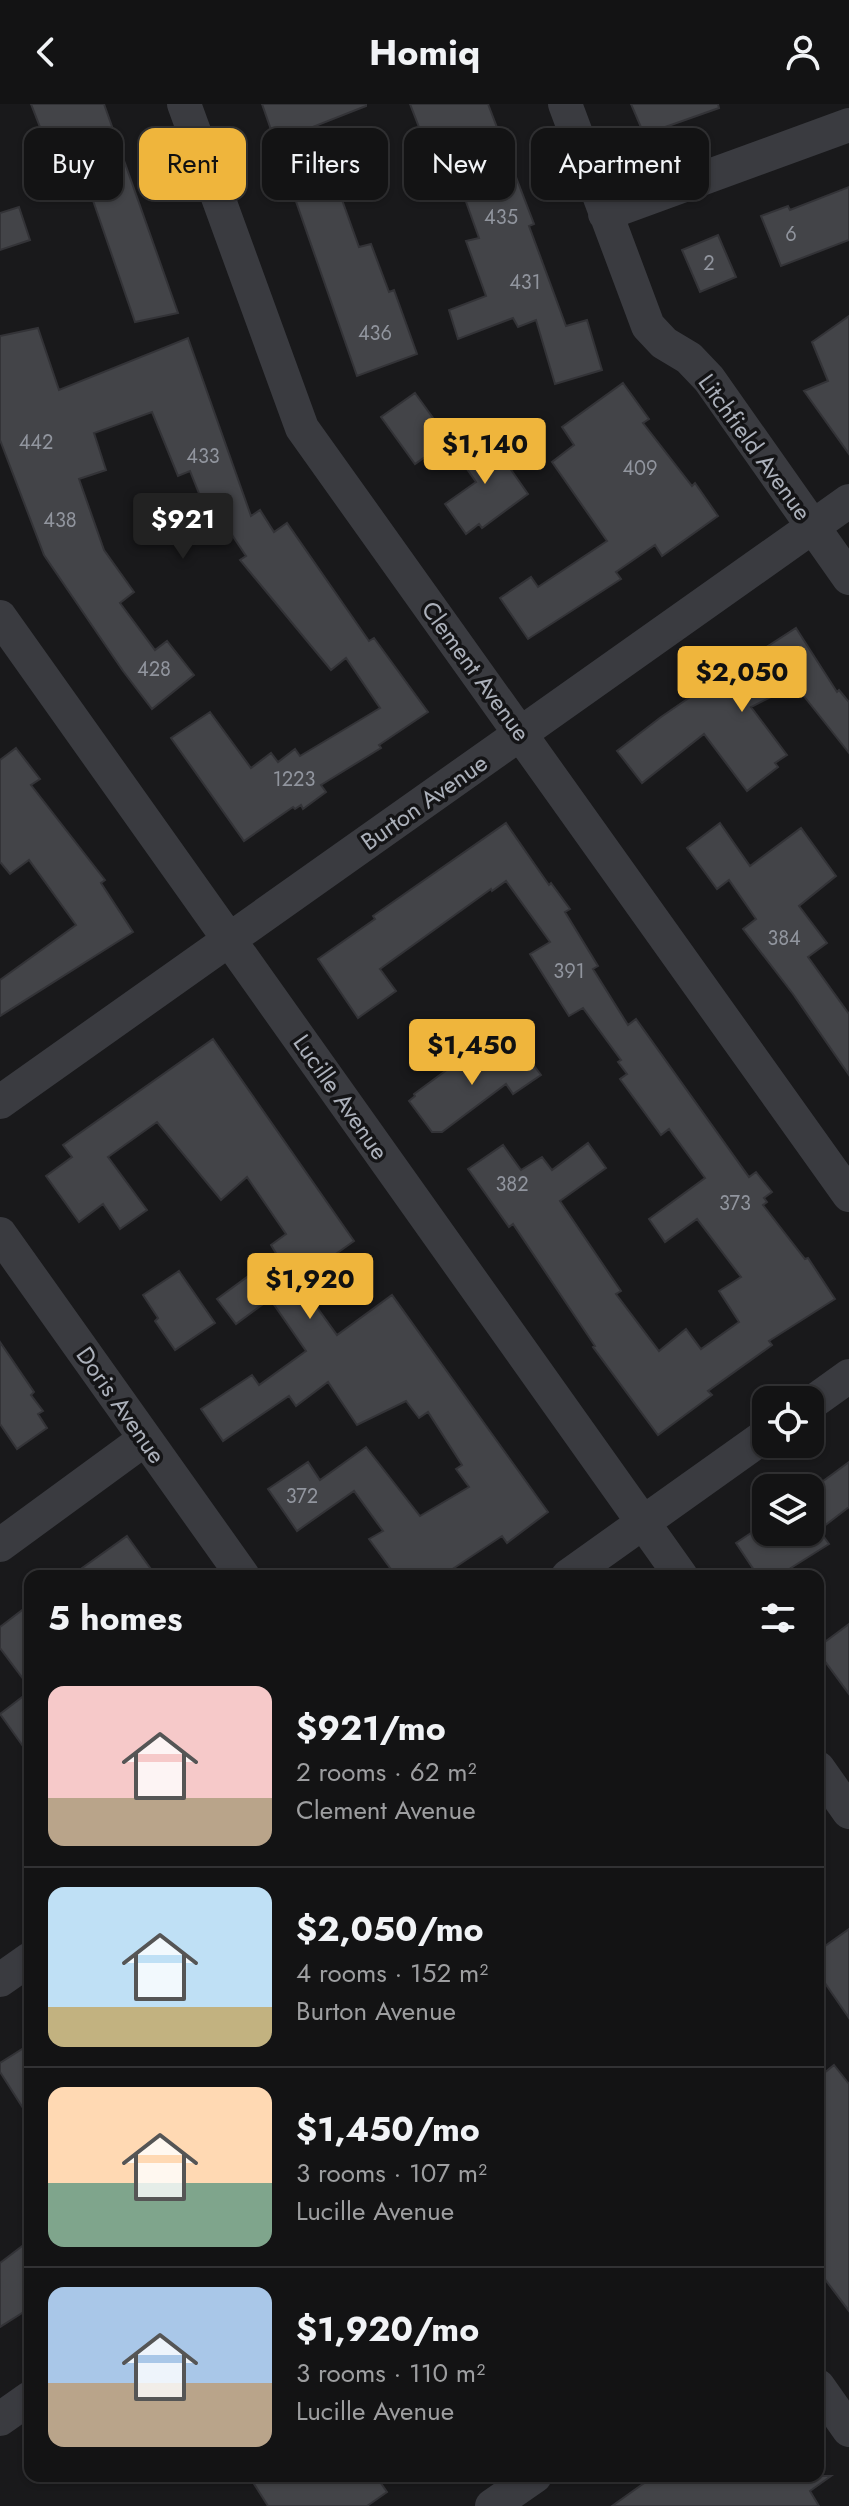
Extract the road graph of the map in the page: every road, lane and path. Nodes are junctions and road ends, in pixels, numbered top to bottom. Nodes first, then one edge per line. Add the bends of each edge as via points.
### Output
1 (184, 104) edge
2 (565, 104) edge
3 (849, 125) edge
4 (605, 214) junction
5 (849, 501) edge
6 (813, 527) junction
7 (849, 578) edge
8 (0, 617) edge
9 (521, 733) junction
10 (230, 940) junction
11 (0, 1102) edge
12 (849, 1195) edge
13 (0, 1234) edge
14 (849, 1376) edge
15 (824, 1394) edge
16 (145, 1439) junction
17 (752, 1445) edge
18 (643, 1523) junction
19 (0, 1545) edge
20 (239, 1570) edge
21 (576, 1570) edge
22 (677, 1570) edge
23 (824, 1777) edge
24 (849, 1812) edge
25 (24, 1963) edge
26 (0, 1980) edge
27 (824, 2395) edge
28 (24, 2402) edge
29 (0, 2419) edge
30 (849, 2430) edge
31 (526, 2482) edge
32 (492, 2506) edge

1 - 9 street, Clement Avenue via 302,428
2 - 4 street, Litchfield Avenue
3 - 4 street
4 - 6 street, Litchfield Avenue via 648,326 709,379
5 - 6 street, Burton Avenue
6 - 7 street, Litchfield Avenue
6 - 9 street, Burton Avenue
8 - 10 street, Lucille Avenue
9 - 10 street, Burton Avenue
9 - 12 street, Clement Avenue
10 - 11 street, Burton Avenue
10 - 18 street, Lucille Avenue
13 - 16 street, Doris Avenue
14 - 15 street
16 - 19 street
16 - 20 street, Doris Avenue
17 - 18 street
18 - 21 street
18 - 22 street, Lucille Avenue
23 - 24 street
25 - 26 street
27 - 30 street
28 - 29 street
31 - 32 street

